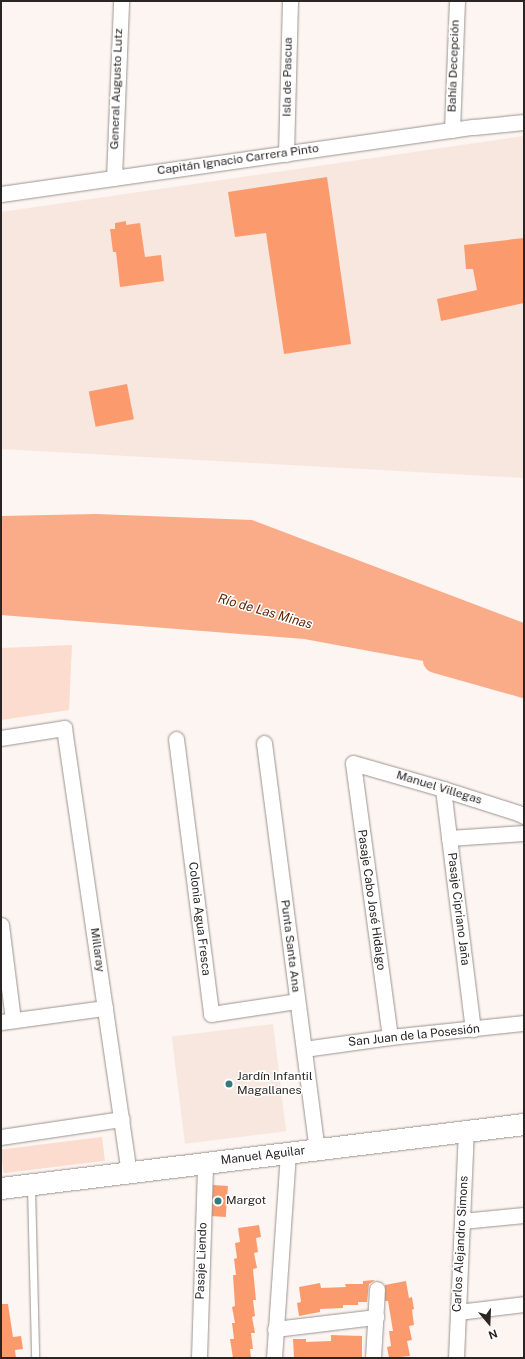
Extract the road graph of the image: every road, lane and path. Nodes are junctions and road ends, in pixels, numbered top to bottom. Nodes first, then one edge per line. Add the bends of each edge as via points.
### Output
1 (121, 1) edge
2 (290, 1) edge
3 (457, 1) edge
4 (524, 122) edge
5 (452, 130) junction
6 (286, 154) junction
7 (114, 178) junction
8 (1, 194) edge
9 (1, 738) edge
10 (176, 739) dead end
11 (264, 743) dead end
12 (353, 763) joint
13 (443, 789) junction
14 (524, 816) edge
15 (524, 833) edge
16 (449, 838) junction
17 (1, 926) edge
18 (297, 1001) junction
19 (105, 1008) junction
20 (7, 1021) edge
21 (524, 1023) edge
22 (473, 1029) junction
23 (390, 1037) junction
24 (304, 1049) junction
25 (122, 1119) junction
26 (524, 1124) edge
27 (466, 1131) junction
28 (1, 1137) edge
29 (318, 1149) junction
30 (288, 1153) junction
31 (204, 1163) junction
32 (129, 1172) junction
33 (31, 1184) junction
34 (1, 1188) edge
35 (524, 1215) edge
36 (462, 1221) junction
37 (377, 1289) dead end
38 (524, 1304) edge
39 (458, 1312) junction
40 (376, 1317) junction
41 (275, 1329) junction
42 (35, 1356) dead end
43 (199, 1358) edge
44 (274, 1358) edge
45 (373, 1358) edge
46 (456, 1358) edge

1 - 7 street, General Augusto Lutz
2 - 6 street, Isla de Pascua
3 - 5 street, Bahía Decepción
4 - 5 street, Capitán Ignacio Carrera Pinto
5 - 6 street, Capitán Ignacio Carrera Pinto
6 - 7 street, Capitán Ignacio Carrera Pinto
7 - 8 street, Capitán Ignacio Carrera Pinto
9 - 19 street, Millaray via 64,728
10 - 18 street, Colonia Agua Fresca via 211,1014
11 - 18 street, Punta Santa Ana
12 - 13 street, Manuel Villegas
12 - 23 street, Pasaje Cabo José Hidalgo
13 - 14 street, Manuel Villegas
13 - 16 street, Pasaje Cipriano Jaña
15 - 16 street
16 - 22 street, Pasaje Cipriano Jaña
17 - 20 street
18 - 24 street, Punta Santa Ana
19 - 20 street
19 - 25 street, Millaray
21 - 22 street, San Juan de la Posesión
22 - 23 street, San Juan de la Posesión
23 - 24 street, San Juan de la Posesión
24 - 29 street, Punta Santa Ana
25 - 28 street
25 - 32 street, Millaray
26 - 27 street, Manuel Aguilar
27 - 29 street, Manuel Aguilar
27 - 36 street, Carlos Alejandro Simons
29 - 30 street, Manuel Aguilar
30 - 31 street, Manuel Aguilar
30 - 41 street
31 - 32 street, Manuel Aguilar
31 - 43 street, Pasaje Liendo
32 - 33 street, Manuel Aguilar
33 - 34 street, Manuel Aguilar
33 - 42 lane
35 - 36 street
36 - 39 street, Carlos Alejandro Simons
37 - 40 street
38 - 39 street
39 - 46 street, Carlos Alejandro Simons
40 - 41 street
40 - 45 street
41 - 44 street

